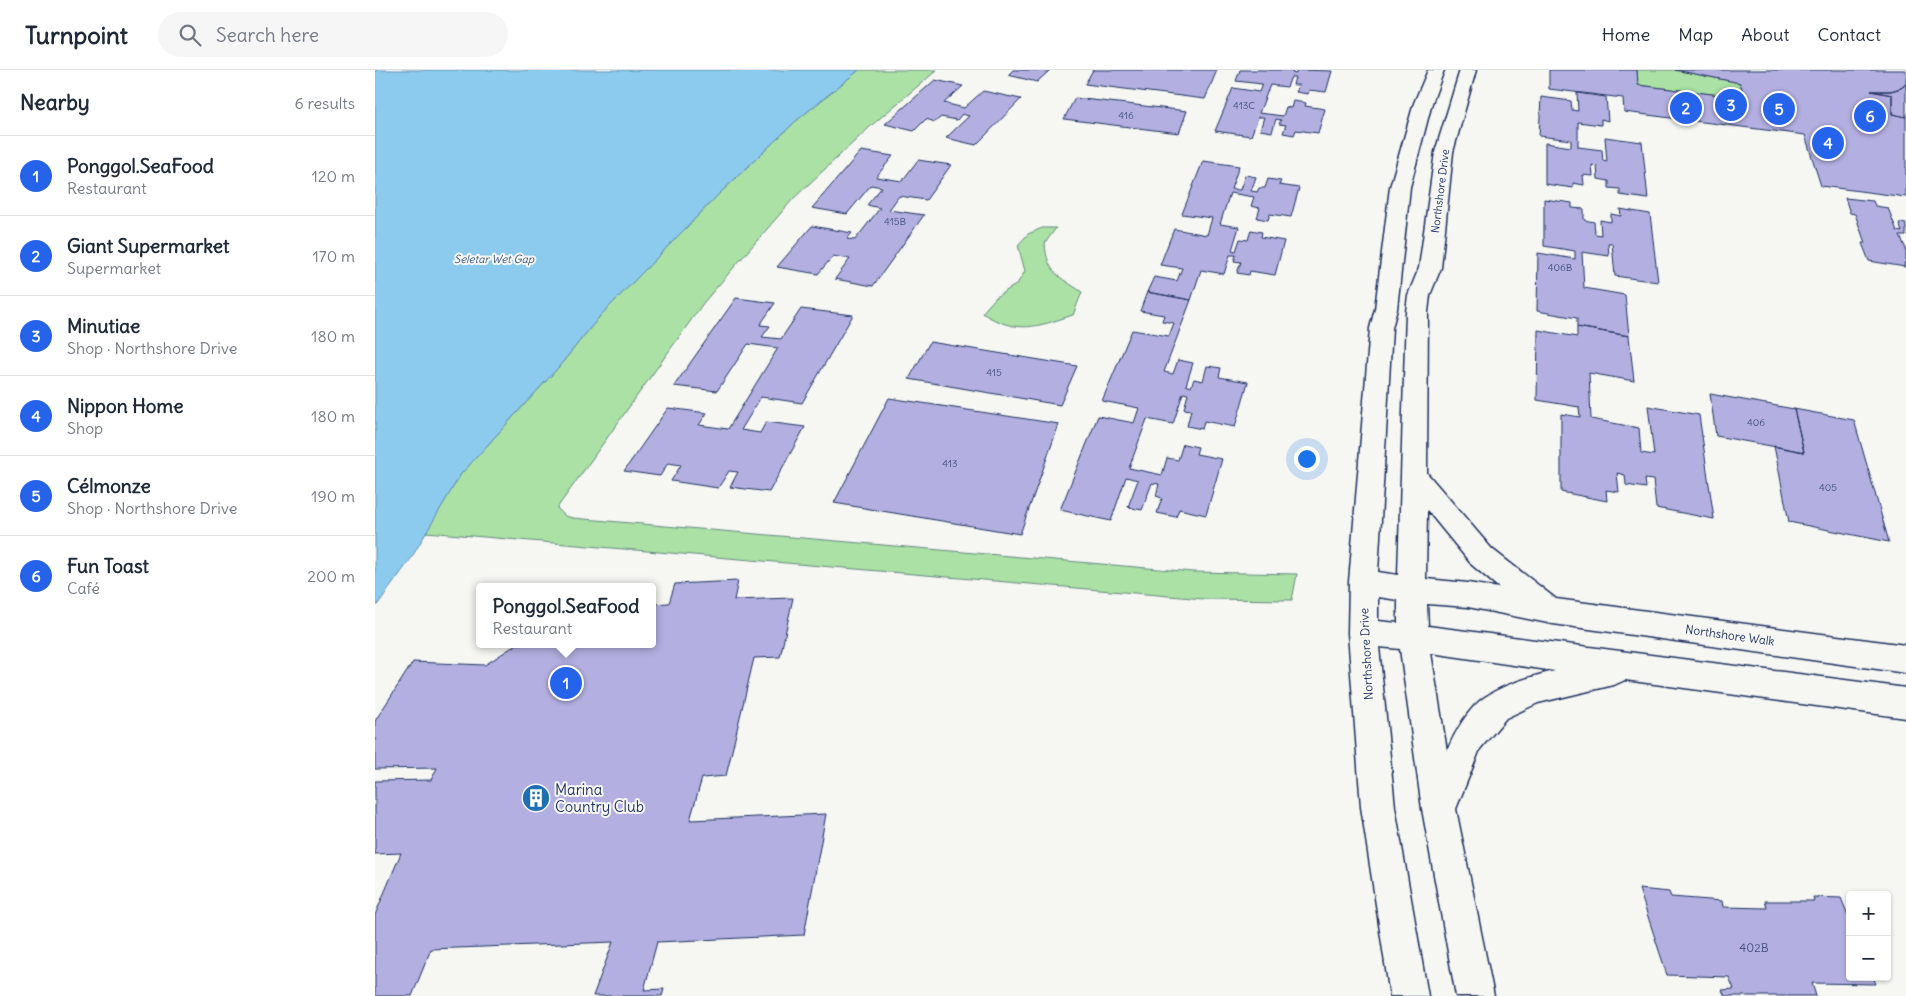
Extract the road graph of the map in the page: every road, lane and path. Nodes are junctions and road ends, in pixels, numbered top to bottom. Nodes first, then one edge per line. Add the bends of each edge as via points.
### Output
1 (1436, 70) edge
2 (1468, 70) edge
3 (1386, 309) junction
4 (1417, 312) junction
5 (1413, 475) junction
6 (1363, 582) junction
7 (1413, 590) junction
8 (1553, 611) junction
9 (1363, 633) junction
10 (1413, 637) junction
11 (1906, 659) edge
12 (1630, 667) junction
13 (1906, 703) edge
14 (1439, 809) junction
15 (1409, 996) edge
16 (1475, 996) edge

1 - 3 street, Northshore Drive via 1399,187
2 - 4 street, Northshore Drive via 1444,152 1430,268 1419,295
3 - 4 street
3 - 6 street, Northshore Drive via 1381,328
4 - 5 street, Northshore Drive
5 - 7 street, Northshore Drive
5 - 8 street, Northshore Walk via 1481,557
6 - 7 street, Northshore Walk
6 - 9 street, Northshore Drive
7 - 8 street, Northshore Walk via 1468,595
7 - 10 street, Northshore Drive
8 - 11 street, Northshore Walk
9 - 10 street
9 - 15 street, Northshore Drive via 1377,807
10 - 12 street
10 - 14 street, Northshore Drive
12 - 13 street
12 - 14 street via 1534,690 1495,708 1468,739
14 - 16 street, Northshore Drive

